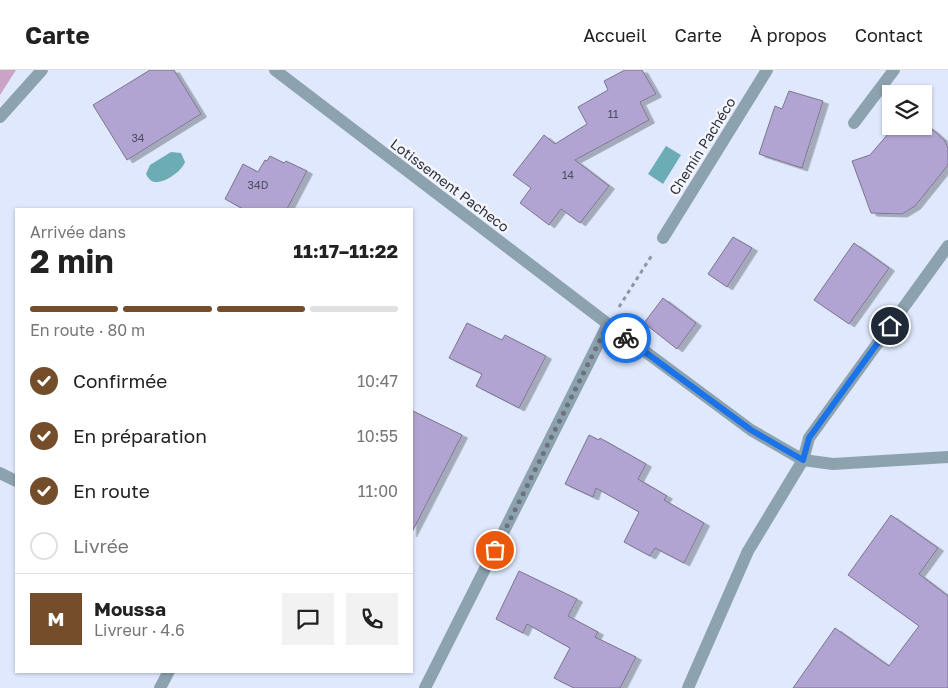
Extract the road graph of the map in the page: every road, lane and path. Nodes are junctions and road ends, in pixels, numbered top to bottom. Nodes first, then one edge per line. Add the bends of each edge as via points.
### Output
1 (42, 70) edge
2 (275, 70) edge
3 (768, 70) edge
4 (894, 70) edge
5 (0, 117) edge
6 (854, 123) dead end
7 (663, 238) joint
8 (948, 246) edge
9 (608, 324) junction
10 (948, 457) edge
11 (803, 460) junction
12 (0, 474) edge
13 (15, 481) edge
14 (168, 673) edge
15 (160, 688) edge
16 (425, 688) edge
17 (688, 688) edge

1 - 5 street
2 - 9 street, Lotissement Pacheco
3 - 7 street, Chemin Pachéco
4 - 6 street
7 - 9 path
8 - 11 street via 809,438
9 - 11 street, Lotissement Pacheco via 751,430
9 - 16 street
10 - 11 street via 833,464
11 - 17 street via 748,551
12 - 13 street
14 - 15 street

